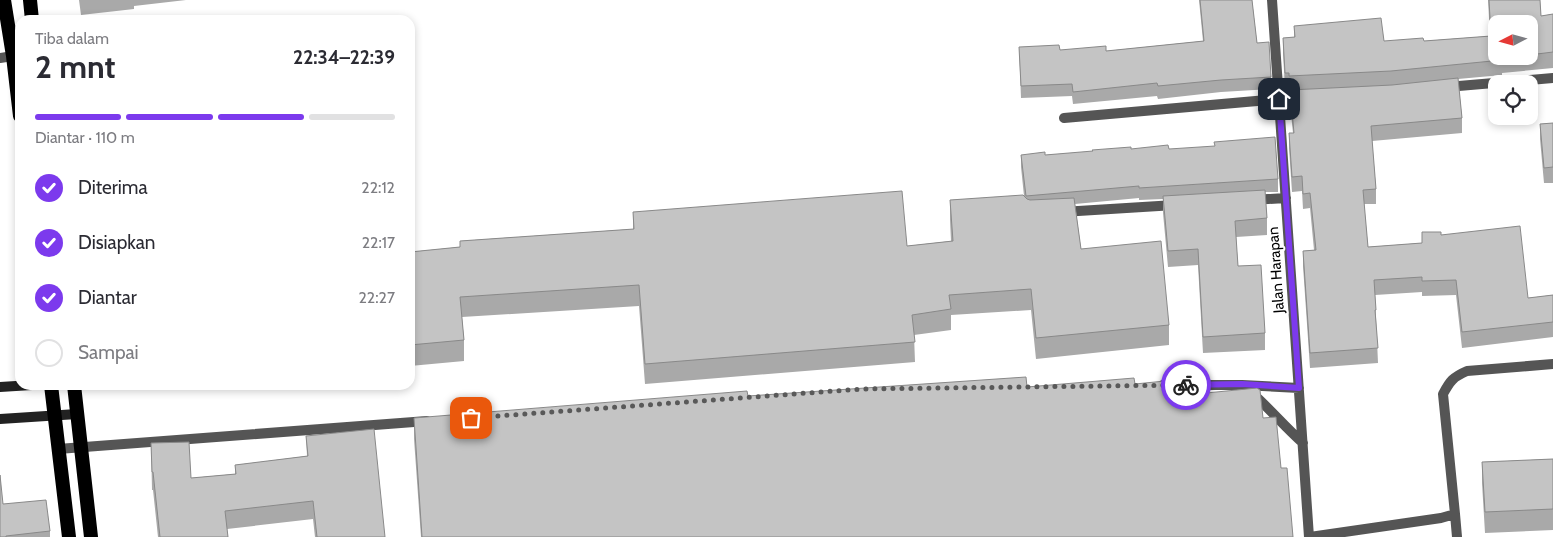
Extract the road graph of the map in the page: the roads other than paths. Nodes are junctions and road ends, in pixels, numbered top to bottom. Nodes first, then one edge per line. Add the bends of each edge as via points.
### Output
1 (4, 0) edge
2 (30, 0) edge
3 (1272, 0) edge
4 (32, 15) edge
5 (7, 57) edge
6 (1553, 78) edge
7 (1440, 88) edge
8 (15, 93) edge
9 (1314, 98) edge
10 (1279, 99) junction
11 (1064, 118) dead end
12 (1286, 198) junction
13 (1237, 201) edge
14 (1188, 204) edge
15 (1050, 213) edge
16 (1553, 364) edge
17 (1242, 384) junction
18 (15, 386) edge
19 (1154, 386) edge
20 (0, 387) edge
21 (1299, 388) junction
22 (51, 390) edge
23 (75, 390) edge
24 (77, 414) junction
25 (54, 416) junction
26 (0, 419) edge
27 (436, 420) edge
28 (1303, 443) junction
29 (81, 447) junction
30 (58, 449) junction
31 (1455, 514) junction
32 (69, 537) edge
33 (91, 537) edge
34 (1310, 537) edge
35 (1457, 537) edge

1 - 5 highway
2 - 4 highway
3 - 10 street, Jalan Harapan
5 - 8 highway
6 - 7 street
9 - 10 street
10 - 11 street
10 - 12 street, Jalan Harapan
12 - 13 street
12 - 21 street, Jalan Harapan
14 - 15 street
16 - 31 street via 1467,371 1449,383 1443,394
17 - 19 street
17 - 21 street
17 - 28 street
18 - 20 main road
21 - 28 street, Jalan Harapan
22 - 25 highway
23 - 24 highway
24 - 25 main road
24 - 29 highway
25 - 26 main road
25 - 30 highway
27 - 29 street
28 - 34 street, Jalan Harapan
29 - 30 street
29 - 33 highway
30 - 32 highway
31 - 34 street
31 - 35 street

